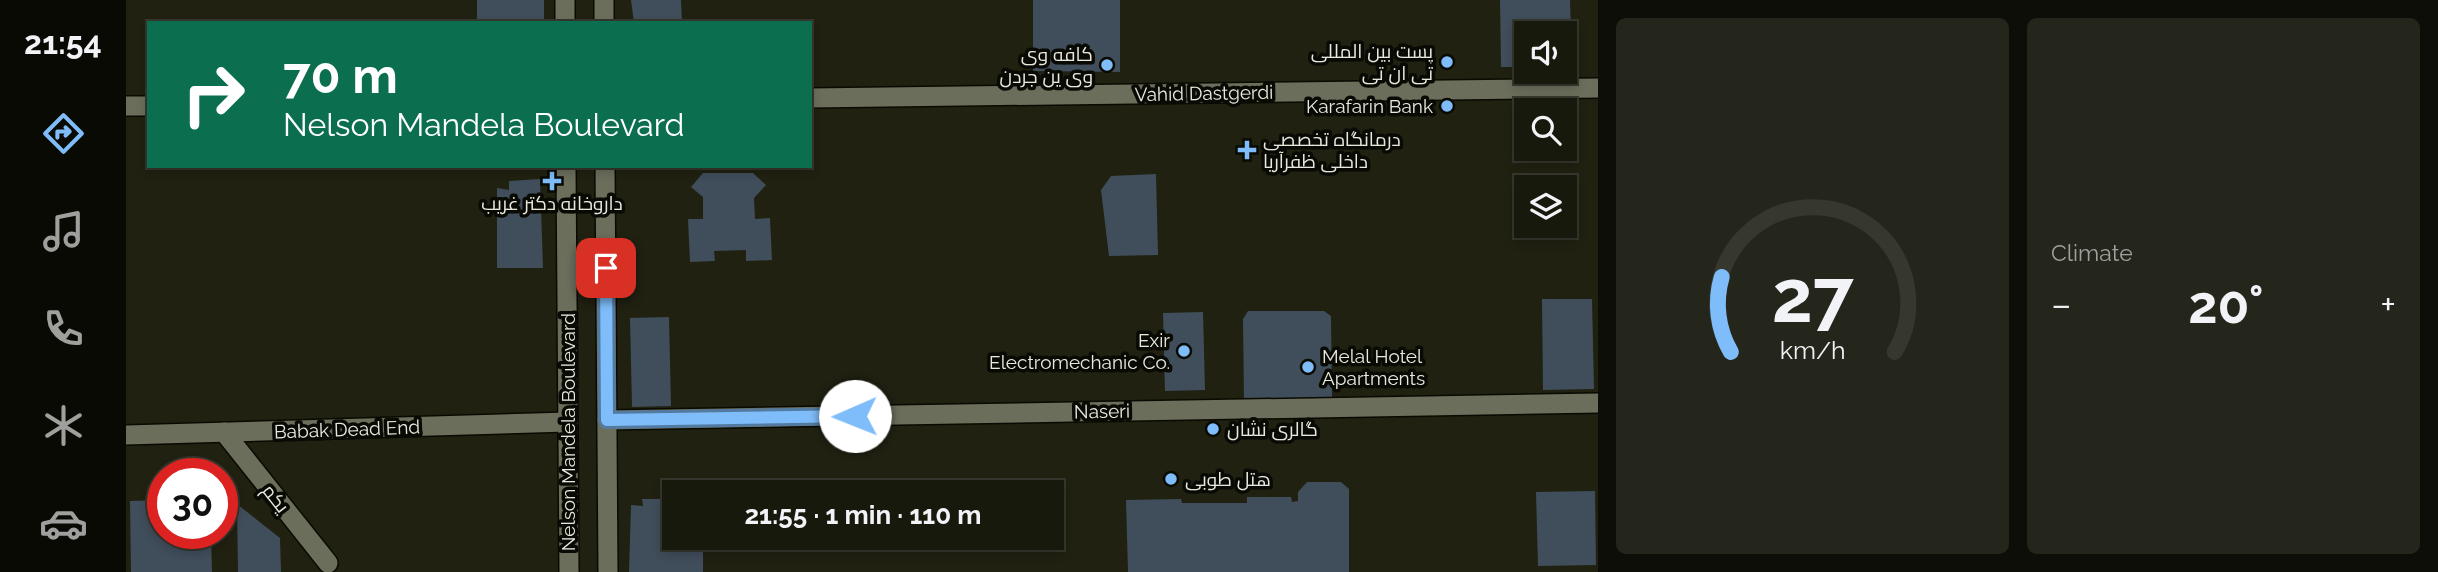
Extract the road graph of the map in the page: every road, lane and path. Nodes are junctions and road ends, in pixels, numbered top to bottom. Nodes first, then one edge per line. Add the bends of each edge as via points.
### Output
1 (565, 0) edge
2 (604, 0) edge
3 (565, 21) edge
4 (604, 21) edge
5 (1598, 88) edge
6 (812, 97) edge
7 (126, 106) edge
8 (147, 106) edge
9 (566, 168) edge
10 (605, 168) edge
11 (1598, 403) edge
12 (607, 420) junction
13 (568, 422) junction
14 (224, 432) junction
15 (126, 435) edge
16 (328, 563) dead end
17 (569, 572) edge
18 (608, 572) edge

1 - 3 main road
2 - 4 main road
5 - 6 main road, Vahid Dastgerdi
7 - 8 main road
9 - 13 main road, Nelson Mandela Boulevard
10 - 12 main road, Nelson Mandela Boulevard
11 - 12 main road, Naseri
12 - 18 main road, Nelson Mandela Boulevard
13 - 14 main road, Babak Dead End
13 - 17 main road, Nelson Mandela Boulevard
14 - 15 main road, Babak Dead End
14 - 16 main road, یکم

